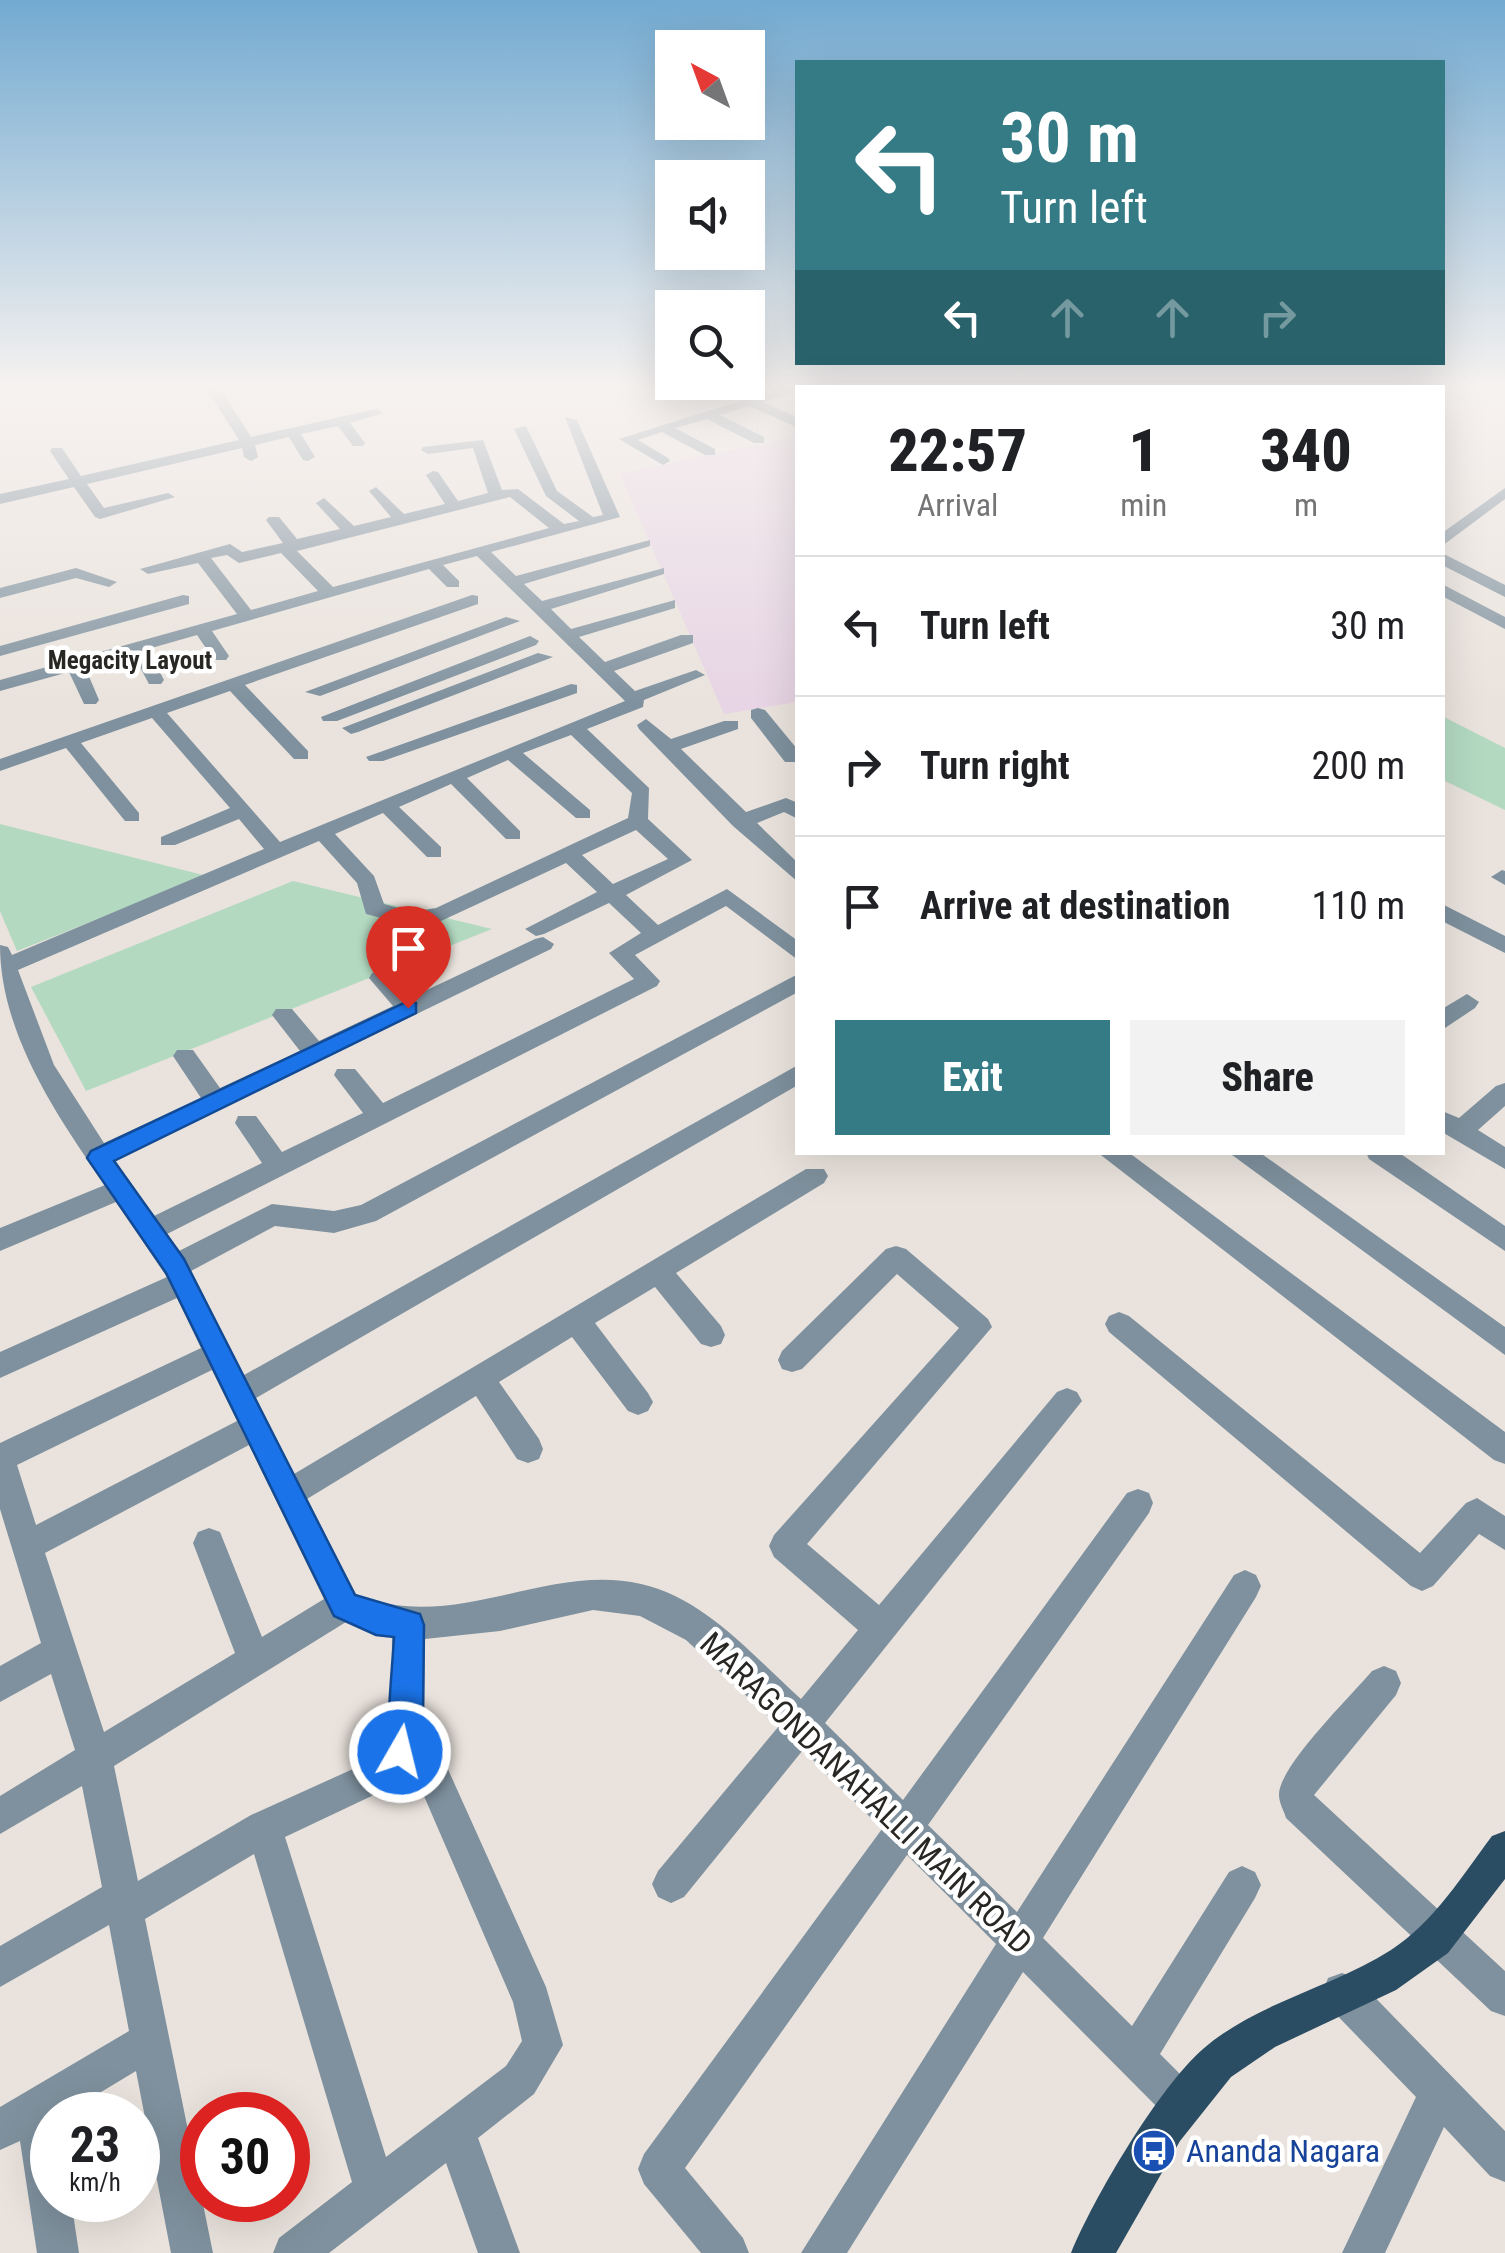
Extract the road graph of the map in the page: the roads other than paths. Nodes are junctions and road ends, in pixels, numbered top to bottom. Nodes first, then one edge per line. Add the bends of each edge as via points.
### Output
1 (27, 493) edge
2 (86, 493) edge
3 (377, 493) edge
4 (444, 493) edge
5 (503, 493) edge
6 (514, 493) edge
7 (551, 493) edge
8 (602, 493) edge
9 (1504, 493) edge
10 (496, 494) joint
11 (168, 497) dead end
12 (0, 499) edge
13 (324, 503) dead end
14 (452, 505) junction
15 (401, 518) junction
16 (274, 520) dead end
17 (590, 522) junction
18 (561, 530) junction
19 (352, 532) junction
20 (1445, 539) edge
21 (644, 543) dead end
22 (290, 548) junction
23 (480, 550) junction
24 (196, 557) junction
25 (1445, 560) edge
26 (435, 566) junction
27 (148, 569) dead end
28 (658, 571) dead end
29 (109, 582) dead end
30 (514, 582) junction
31 (454, 584) dead end
32 (1445, 591) edge
33 (1505, 592) edge
34 (0, 593) edge
35 (331, 594) junction
36 (183, 600) dead end
37 (472, 600) dead end
38 (669, 604) dead end
39 (538, 608) junction
40 (248, 618) junction
41 (512, 621) dead end
42 (1505, 624) edge
43 (391, 627) junction
44 (202, 630) junction
45 (566, 636) junction
46 (687, 640) dead end
47 (530, 641) dead end
48 (139, 648) junction
49 (0, 650) edge
50 (220, 656) dead end
51 (417, 656) junction
52 (544, 657) dead end
53 (76, 665) junction
54 (602, 669) junction
55 (440, 675) junction
56 (696, 676) dead end
57 (154, 680) dead end
58 (235, 685) junction
59 (0, 686) edge
60 (456, 689) junction
61 (571, 689) dead end
62 (314, 692) dead end
63 (632, 698) junction
64 (90, 700) dead end
65 (157, 712) junction
66 (758, 714) dead end
67 (330, 716) dead end
68 (489, 718) junction
69 (646, 725) dead end
70 (573, 726) junction
71 (731, 726) dead end
72 (351, 728) dead end
73 (70, 741) junction
74 (668, 747) junction
75 (510, 752) junction
76 (301, 755) dead end
77 (376, 756) dead end
78 (795, 757) edge
79 (0, 764) edge
80 (454, 776) junction
81 (386, 805) junction
82 (244, 810) junction
83 (795, 812) edge
84 (583, 814) dead end
85 (132, 817) dead end
86 (638, 821) junction
87 (740, 822) junction
88 (324, 834) junction
89 (514, 835) dead end
90 (168, 841) dead end
91 (434, 852) dead end
92 (566, 852) junction
93 (280, 853) junction
94 (795, 872) edge
95 (610, 893) junction
96 (1445, 913) edge
97 (656, 936) junction
98 (1505, 946) edge
99 (795, 951) edge
100 (2, 959) edge
101 (380, 978) dead end
102 (795, 984) edge
103 (1468, 1002) dead end
104 (408, 1008) junction
105 (284, 1015) dead end
106 (1445, 1020) edge
107 (315, 1053) junction
108 (184, 1056) dead end
109 (346, 1075) dead end
110 (795, 1076) edge
111 (1505, 1092) edge
112 (216, 1101) junction
113 (379, 1115) junction
114 (247, 1123) dead end
115 (1452, 1126) edge
116 (1113, 1155) edge
117 (1244, 1155) edge
118 (1382, 1155) edge
119 (99, 1158) junction
120 (1505, 1159) edge
121 (278, 1166) junction
122 (815, 1176) dead end
123 (122, 1189) junction
124 (152, 1229) junction
125 (1, 1238) edge
126 (1505, 1240) edge
127 (658, 1271) junction
128 (179, 1274) junction
129 (576, 1320) junction
130 (1119, 1324) dead end
131 (711, 1334) dead end
132 (1505, 1343) edge
133 (219, 1353) junction
134 (792, 1360) dead end
135 (0, 1366) edge
136 (480, 1378) junction
137 (240, 1392) junction
138 (1067, 1401) dead end
139 (638, 1402) dead end
140 (255, 1426) junction
141 (528, 1449) dead end
142 (1505, 1450) edge
143 (0, 1459) edge
144 (290, 1493) junction
145 (7, 1500) edge
146 (1138, 1503) dead end
147 (1505, 1535) edge
148 (208, 1543) dead end
149 (28, 1546) junction
150 (1245, 1586) dead end
151 (344, 1605) junction
152 (409, 1625) junction
153 (882, 1628) junction
154 (61, 1650) junction
155 (254, 1659) junction
156 (0, 1684) edge
157 (1384, 1684) dead end
158 (407, 1717) junction
159 (802, 1724) junction
160 (95, 1759) junction
161 (0, 1816) edge
162 (904, 1827) junction
163 (264, 1828) junction
164 (1505, 1849) edge
165 (671, 1884) dead end
166 (1242, 1885) dead end
167 (124, 1902) junction
168 (1440, 1934) junction
169 (1019, 1942) junction
170 (0, 1968) edge
171 (1342, 1992) junction
172 (1505, 1997) edge
173 (151, 2040) junction
174 (1136, 2058) junction
175 (63, 2092) edge
176 (1439, 2093) junction
177 (1182, 2104) junction
178 (30, 2112) edge
179 (0, 2130) edge
180 (456, 2134) junction
181 (1505, 2161) edge
182 (376, 2192) junction
183 (53, 2222) edge
184 (58, 2253) edge
185 (192, 2253) edge
186 (294, 2253) edge
187 (499, 2253) edge
188 (728, 2253) edge
189 (822, 2253) edge
190 (1092, 2253) edge
191 (1362, 2253) edge

1 - 12 street
2 - 11 street via 100,514
3 - 15 street
4 - 14 street
5 - 10 street
6 - 18 street
7 - 17 street
8 - 17 street via 612,517
9 - 20 street
10 - 14 street
13 - 19 street
14 - 15 street
15 - 19 street
16 - 22 street
17 - 18 street
18 - 23 street
19 - 22 street via 335,542
21 - 30 street
22 - 24 street via 240,558 230,549
22 - 35 street
23 - 26 street
23 - 30 street
24 - 27 street
24 - 40 street via 206,560
25 - 33 street
26 - 31 street
26 - 35 street
28 - 39 street
29 - 34 street via 76,573
30 - 39 street
32 - 42 street
35 - 40 street
36 - 49 street
37 - 43 street
38 - 45 street
39 - 45 street
40 - 44 street
41 - 51 street
43 - 51 street
43 - 58 street
44 - 48 street
44 - 50 street
45 - 54 street
46 - 54 street
47 - 55 street
48 - 53 street
48 - 57 street
51 - 55 street
51 - 62 street
52 - 60 street
53 - 59 street
53 - 64 street
54 - 63 street
55 - 60 street
55 - 67 street
56 - 63 street
58 - 65 street
58 - 76 street
60 - 68 street
60 - 72 street
61 - 68 street
63 - 70 street via 637,702
65 - 73 street
65 - 82 street
66 - 78 street
68 - 77 street
69 - 74 street
70 - 75 street
70 - 86 street via 642,792
71 - 74 street
73 - 79 street
73 - 85 street
74 - 87 street
75 - 80 street
75 - 84 street
80 - 81 street
80 - 89 street
81 - 88 street
81 - 91 street
82 - 90 street
82 - 93 street
83 - 87 street via 786,804
86 - 92 street
86 - 95 street via 682,860
87 - 94 street
88 - 92 street via 366,880 374,909 412,918 441,914
88 - 93 street
92 - 95 street
93 - 100 street
95 - 97 street
95 - 104 street
96 - 98 street
97 - 99 street via 727,896
97 - 113 street via 620,953 649,981
100 - 119 street via 43,1066
101 - 104 street
102 - 128 street via 367,1214 334,1222 272,1214
103 - 106 street
104 - 107 street
105 - 107 street
107 - 112 street
108 - 112 street
109 - 113 street
110 - 137 street
111 - 115 street
112 - 119 street
113 - 121 street
114 - 121 street
115 - 120 street
116 - 142 street
117 - 132 street
118 - 126 street
119 - 123 street
121 - 124 street
122 - 127 street
123 - 124 street
123 - 125 street
124 - 128 street
127 - 129 street
127 - 131 street
128 - 133 street
128 - 135 street
129 - 136 street
129 - 139 street
130 - 147 street via 1422,1575 1477,1513
133 - 137 street
133 - 143 street
134 - 153 street via 896,1258 978,1327 786,1546
136 - 141 street
136 - 144 street
137 - 140 street
138 - 153 street
140 - 144 street
140 - 149 street
143 - 145 street
144 - 151 street
145 - 149 street
146 - 162 street
148 - 155 street
149 - 154 street
150 - 169 street
151 - 152 street, MARAGONDANAHALLI MAIN ROAD
151 - 155 street
152 - 158 street
152 - 159 street, MARAGONDANAHALLI MAIN ROAD via 594,1594 643,1600 698,1628
153 - 159 street
154 - 156 street
154 - 160 street
155 - 160 street
157 - 168 street via 1296,1792 1309,1816
158 - 163 street via 400,1752 385,1772
158 - 180 street via 532,2001 543,2045 520,2080
159 - 162 street, MARAGONDANAHALLI MAIN ROAD
159 - 165 street
160 - 161 street
160 - 167 street
162 - 169 street, MARAGONDANAHALLI MAIN ROAD
162 - 188 street via 659,2169
163 - 167 street
163 - 182 street
164 - 168 main road
166 - 174 street
167 - 170 street
167 - 173 street
168 - 171 main road via 1404,1964
168 - 172 street
169 - 174 street, MARAGONDANAHALLI MAIN ROAD
169 - 189 street
171 - 176 street
171 - 177 main road via 1243,2044 1215,2064
173 - 175 street
173 - 185 street
174 - 177 street, MARAGONDANAHALLI MAIN ROAD
176 - 181 street
176 - 191 street
177 - 190 main road
178 - 179 street
180 - 182 street
180 - 187 street
182 - 186 street
183 - 184 street

